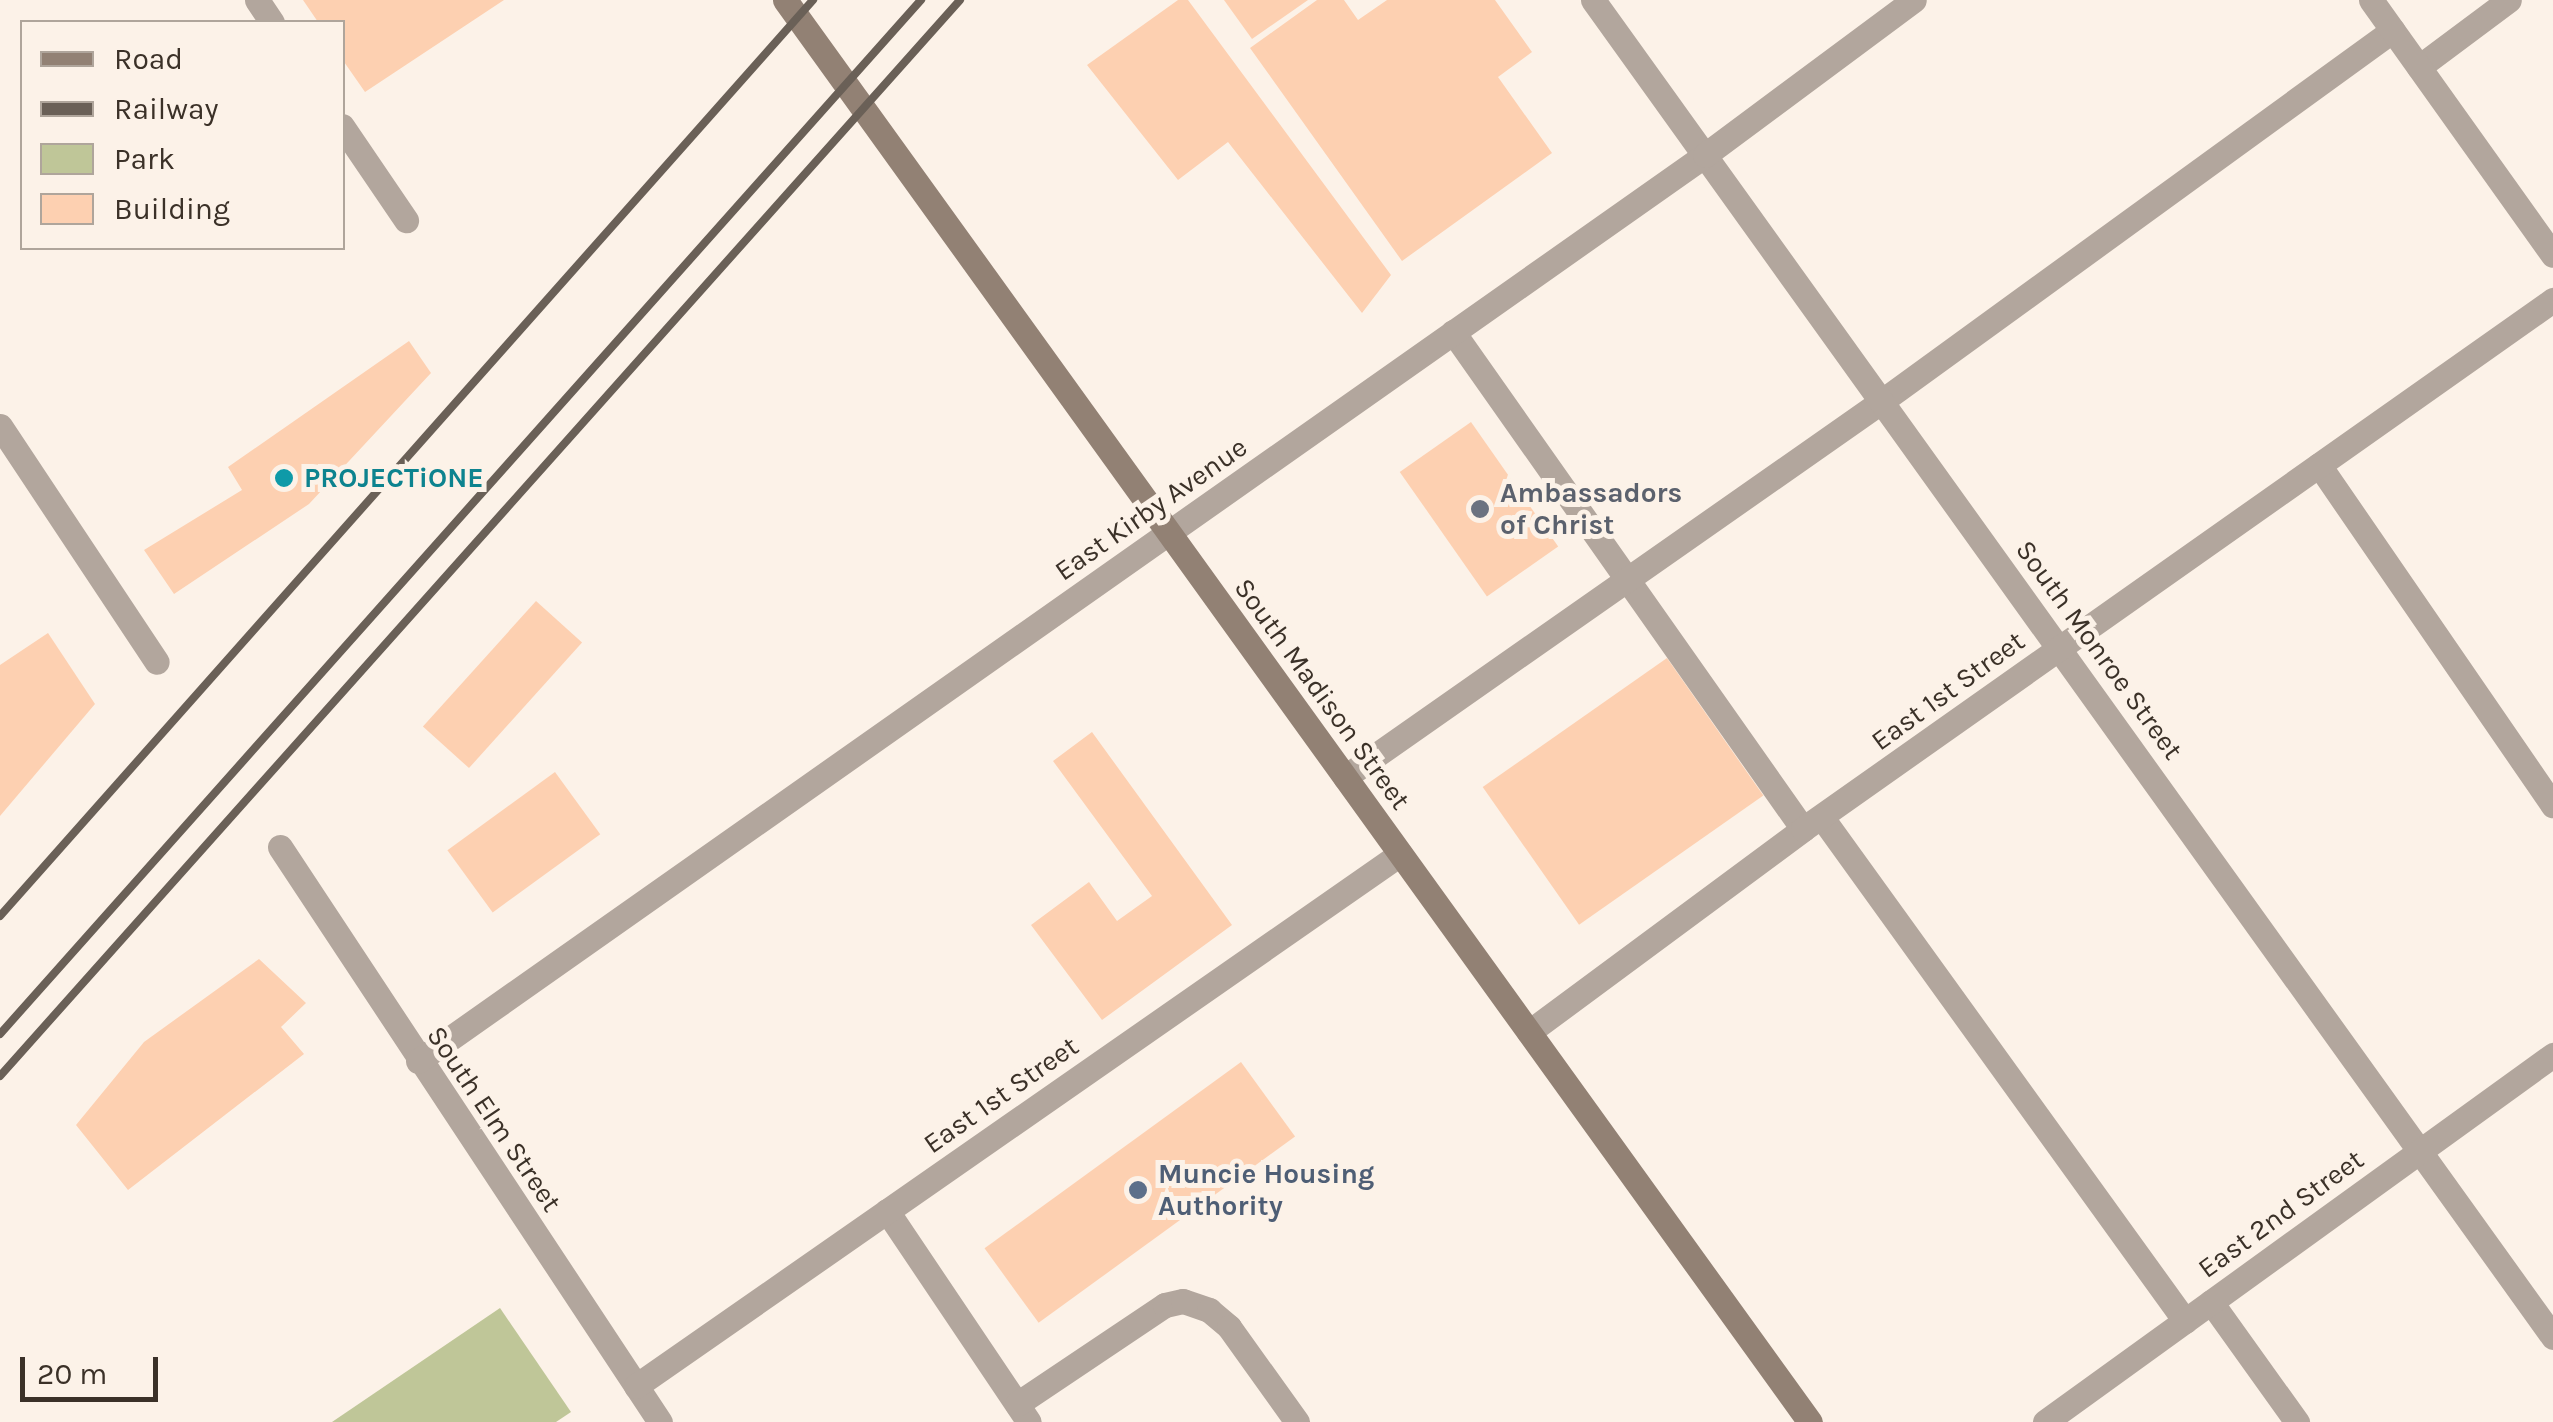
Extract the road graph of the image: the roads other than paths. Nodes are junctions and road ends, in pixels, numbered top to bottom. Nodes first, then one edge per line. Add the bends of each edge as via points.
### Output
1 (786, 0) edge
2 (1593, 0) edge
3 (1914, 0) edge
4 (2371, 0) edge
5 (2509, 0) edge
6 (2392, 30) junction
7 (2419, 66) junction
8 (345, 130) edge
9 (1705, 154) junction
10 (406, 220) dead end
11 (2553, 256) edge
12 (2553, 300) edge
13 (1453, 332) junction
14 (1882, 400) junction
15 (0, 426) edge
16 (2319, 464) junction
17 (1170, 532) junction
18 (1624, 580) junction
19 (2060, 647) junction
20 (158, 662) dead end
21 (1345, 777) junction
22 (2553, 805) edge
23 (1814, 824) junction
24 (280, 847) dead end
25 (1400, 854) junction
26 (1530, 1032) junction
27 (2553, 1056) edge
28 (418, 1061) junction
29 (2421, 1150) junction
30 (887, 1211) junction
31 (2211, 1302) junction
32 (2186, 1321) junction
33 (2553, 1337) edge
34 (636, 1386) junction
35 (1023, 1413) edge
36 (660, 1422) edge
37 (1296, 1422) edge
38 (1810, 1422) edge
39 (2046, 1422) edge
40 (2298, 1422) edge

1 - 17 main road, South Madison Street
2 - 9 street, South Monroe Street
3 - 9 street, East Kirby Avenue
4 - 6 street
5 - 7 street
6 - 7 street
6 - 14 street
7 - 11 street
8 - 10 street
9 - 13 street, East Kirby Avenue
9 - 14 street, South Monroe Street
12 - 16 street, East 1st Street
13 - 17 street, East Kirby Avenue
13 - 18 street
14 - 18 street
14 - 19 street, South Monroe Street
15 - 20 street
16 - 19 street, East 1st Street
16 - 22 street
17 - 21 main road, South Madison Street
17 - 28 street, East Kirby Avenue
18 - 21 street
18 - 23 street
19 - 23 street, East 1st Street
19 - 29 street, South Monroe Street
21 - 25 main road, South Madison Street
23 - 26 street, East 1st Street
23 - 32 street
24 - 28 street, South Elm Street
25 - 26 main road, South Madison Street
25 - 30 street, East 1st Street
26 - 38 main road, South Madison Street
27 - 29 street, East 2nd Street
28 - 34 street, South Elm Street
29 - 31 street, East 2nd Street
29 - 33 street, South Monroe Street
30 - 34 street, East 1st Street
30 - 35 street
31 - 32 street, East 2nd Street
31 - 40 street
32 - 39 street, East 2nd Street
34 - 36 street, South Elm Street
35 - 37 street via 1166,1305 1183,1301 1229,1327

